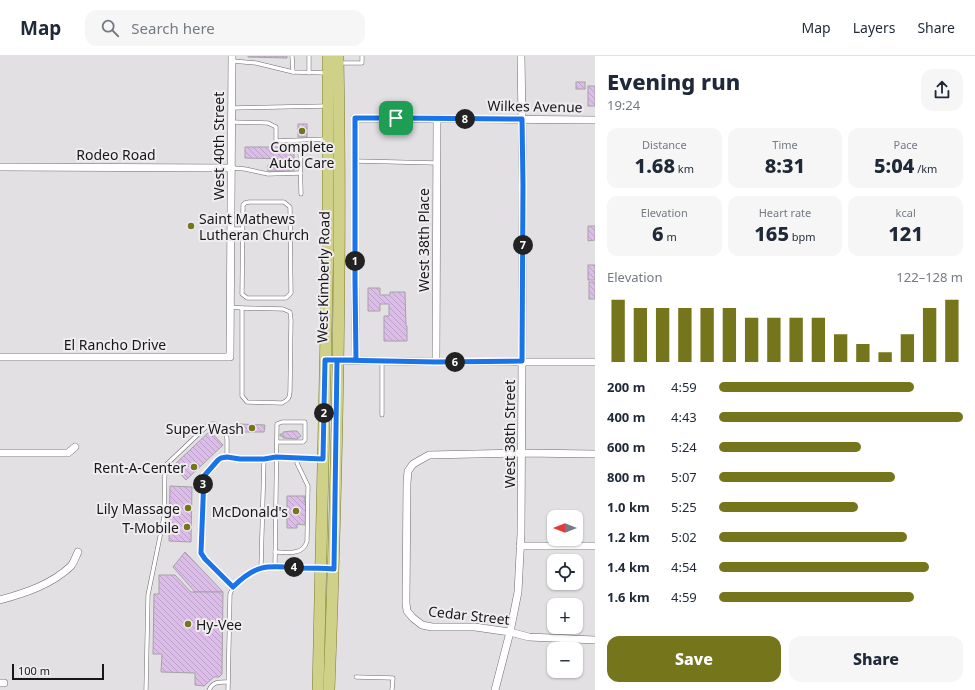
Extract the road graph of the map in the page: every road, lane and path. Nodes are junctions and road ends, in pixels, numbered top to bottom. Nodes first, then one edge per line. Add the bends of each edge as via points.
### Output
1 (244, 56) edge
2 (292, 56) edge
3 (309, 56) edge
4 (328, 56) edge
5 (362, 56) edge
6 (521, 56) edge
7 (232, 58) edge
8 (338, 60) edge
9 (244, 61) junction
10 (293, 72) junction
11 (328, 73) junction
12 (309, 74) junction
13 (328, 106) junction
14 (232, 108) junction
15 (436, 118) junction
16 (522, 119) junction
17 (595, 120) edge
18 (232, 122) junction
19 (327, 139) junction
20 (300, 149) dead end
21 (355, 161) junction
22 (436, 163) junction
23 (0, 167) edge
24 (232, 168) junction
25 (301, 173) junction
26 (301, 194) dead end
27 (231, 229) junction
28 (242, 229) junction
29 (230, 307) junction
30 (242, 308) junction
31 (0, 357) edge
32 (230, 357) joint
33 (325, 360) junction
34 (337, 360) junction
35 (356, 360) junction
36 (382, 360) junction
37 (522, 361) junction
38 (436, 362) junction
39 (595, 362) edge
40 (382, 415) dead end
41 (276, 442) junction
42 (75, 447) dead end
43 (0, 453) edge
44 (522, 453) junction
45 (595, 454) edge
46 (227, 457) junction
47 (276, 457) junction
48 (298, 458) junction
49 (264, 459) junction
50 (323, 459) junction
51 (520, 546) junction
52 (595, 546) edge
53 (78, 552) dead end
54 (275, 552) junction
55 (275, 566) junction
56 (261, 568) junction
57 (322, 568) junction
58 (334, 569) junction
59 (233, 587) junction
60 (0, 600) edge
61 (510, 632) junction
62 (595, 640) edge
63 (356, 677) dead end
64 (228, 682) junction
65 (146, 690) edge
66 (209, 690) edge
67 (228, 690) edge
68 (318, 690) edge
69 (329, 690) edge
70 (392, 690) edge
71 (495, 690) edge

1 - 9 lane
2 - 10 lane
3 - 12 lane
4 - 11 main road, West Kimberly Road
5 - 8 lane via 362,63
6 - 16 street, West 38th Street
7 - 9 lane
7 - 14 street, West 40th Street
8 - 34 main road, West Kimberly Road
9 - 10 lane
10 - 12 lane
11 - 12 lane
11 - 13 main road, West Kimberly Road
13 - 14 lane
13 - 19 main road, West Kimberly Road
14 - 18 street, West 40th Street
15 - 16 street, Wilkes Avenue
15 - 21 street, Wilkes Avenue via 355,118
15 - 22 street, West 38th Place
16 - 17 street, Wilkes Avenue
16 - 37 street, West 38th Street
18 - 19 lane via 268,123 276,127 276,141
18 - 24 street, West 40th Street
19 - 33 main road, West Kimberly Road
20 - 25 lane
21 - 22 lane
21 - 35 street
22 - 38 street, West 38th Place
23 - 24 street, Rodeo Road
24 - 25 lane via 268,174
24 - 27 street, West 40th Street
25 - 26 lane
27 - 28 lane
27 - 29 street, West 40th Street
28 - 28 lane via 242,294 247,298 289,297 291,293 288,204 245,203
29 - 30 lane
29 - 32 street, West 40th Street
30 - 30 lane via 242,396 247,402 282,403 290,397 290,312 283,309
31 - 32 street, El Rancho Drive
33 - 34 street
33 - 50 main road, West Kimberly Road
34 - 35 street
34 - 58 main road, West Kimberly Road
35 - 36 street
36 - 38 street
36 - 40 lane
37 - 38 street
37 - 39 street
37 - 44 street, West 38th Street
41 - 41 lane via 303,442 305,422 277,424
41 - 47 lane
42 - 43 street via 68,453
44 - 45 street
44 - 51 street, West 38th Street
44 - 61 street, Cedar Street via 429,455 413,464 408,471 407,482 407,611 412,618 422,624
46 - 49 lane
46 - 59 lane via 218,460 204,476 201,553
46 - 65 lane via 226,435 212,424 208,425 165,468 164,517 148,595
47 - 48 lane
47 - 49 lane
47 - 54 lane
48 - 50 lane
48 - 54 lane via 297,463 308,486 307,541 300,551
49 - 56 lane
50 - 57 main road, West Kimberly Road
51 - 52 street
51 - 61 street, West 38th Street via 518,592
53 - 60 street via 72,565 49,583
54 - 55 lane
55 - 56 lane
55 - 57 lane
56 - 59 lane via 245,575
57 - 58 lane
57 - 68 main road, West Kimberly Road
58 - 69 main road, West Kimberly Road
59 - 64 lane via 230,594
61 - 62 street, Cedar Street via 529,637
61 - 71 street, West 38th Street
63 - 70 lane via 393,678
64 - 66 lane via 215,682
64 - 67 lane

